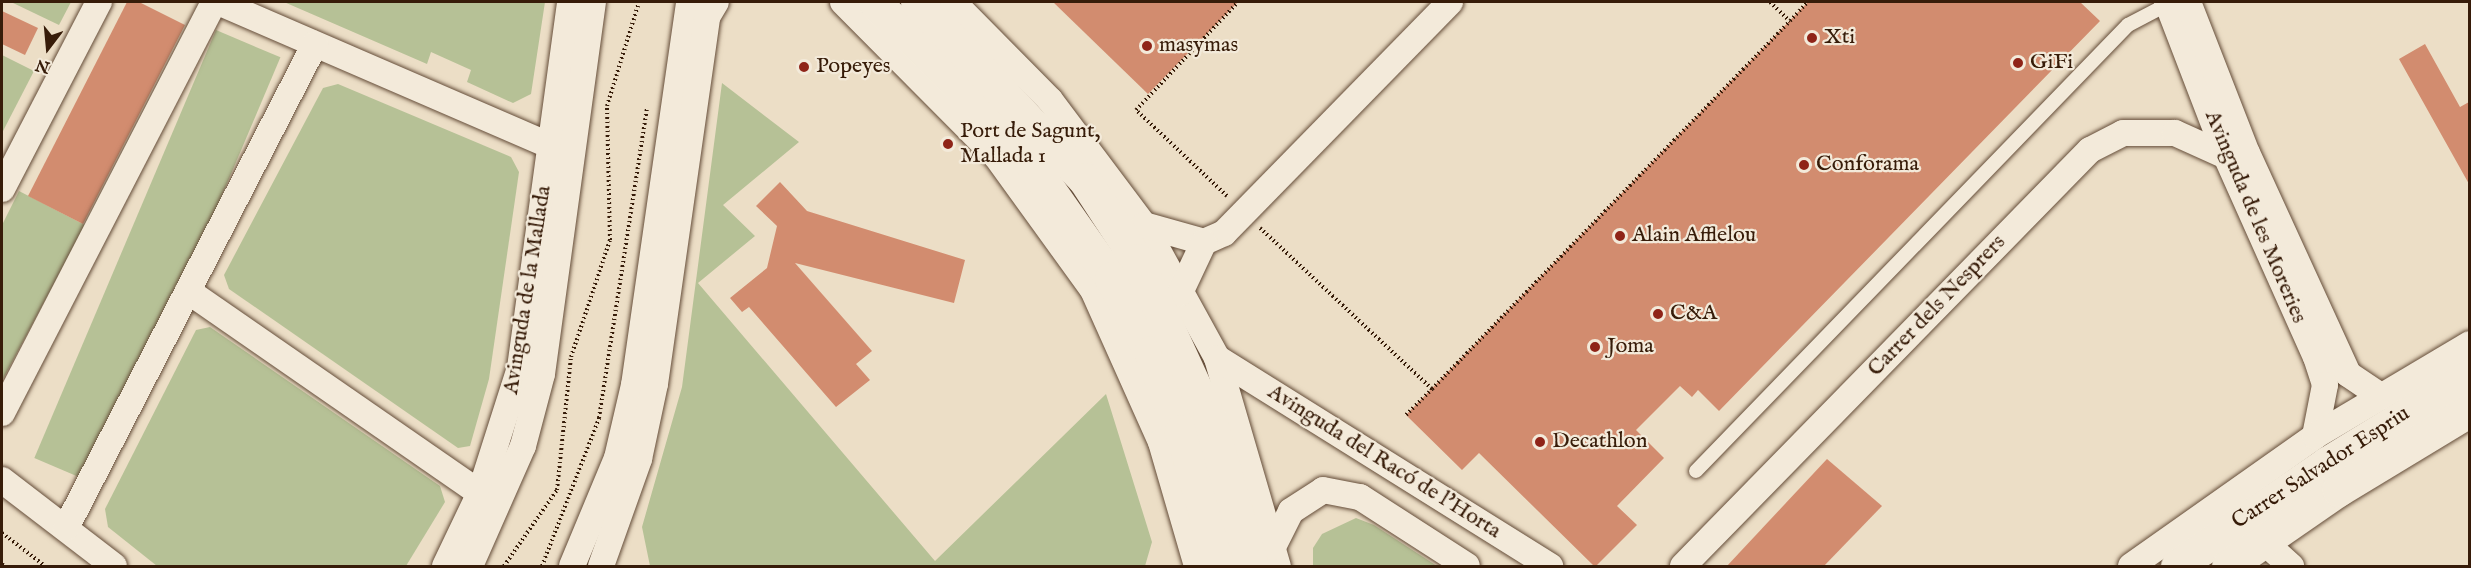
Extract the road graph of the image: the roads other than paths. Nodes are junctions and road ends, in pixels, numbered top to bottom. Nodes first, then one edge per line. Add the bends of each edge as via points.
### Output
1 (99, 2) edge
2 (216, 2) edge
3 (593, 2) edge
4 (689, 2) edge
5 (716, 2) edge
6 (917, 2) edge
7 (953, 2) edge
8 (1449, 2) edge
9 (2174, 2) edge
10 (857, 5) edge
11 (575, 6) edge
12 (682, 43) junction
13 (315, 44) junction
14 (701, 63) junction
15 (550, 146) junction
16 (2226, 156) junction
17 (2, 189) edge
18 (1144, 225) junction
19 (1204, 242) junction
20 (188, 291) junction
21 (1180, 293) junction
22 (2469, 344) edge
23 (1216, 358) junction
24 (2469, 375) edge
25 (2381, 396) junction
26 (2469, 410) edge
27 (2, 413) edge
28 (2315, 436) junction
29 (1696, 471) dead end
30 (2, 480) edge
31 (480, 493) junction
32 (66, 528) junction
33 (1190, 540) junction
34 (2263, 541) junction
35 (1267, 560) edge
36 (602, 566) edge
37 (114, 567) edge
38 (445, 567) edge
39 (470, 567) edge
40 (572, 567) edge
41 (1176, 567) edge
42 (1197, 567) edge
43 (1220, 567) edge
44 (1467, 567) edge
45 (1550, 567) edge
46 (1683, 567) edge
47 (2131, 567) edge
48 (2176, 567) edge
49 (2228, 567) edge
50 (2291, 567) edge

1 - 17 street
2 - 13 street
2 - 27 street
3 - 39 street, Avinguda de la Mallada via 542,374 524,446
4 - 12 street
5 - 14 street via 707,17
6 - 35 street via 1084,179 1137,260 1209,417
7 - 18 street via 1050,100
8 - 19 street via 1224,233
9 - 16 street, Avinguda de les Moreries
9 - 25 street, Avinguda de les Moreries via 2348,374
9 - 29 lane via 2128,25
10 - 33 street via 996,156 1093,290 1161,442
10 - 43 street via 1013,138 1111,278 1150,352 1181,431
11 - 15 street, Avinguda de la Mallada
12 - 14 street
12 - 40 street via 634,385 617,458
13 - 15 street
13 - 20 street
14 - 36 street via 655,384 639,459
15 - 31 street, Avinguda de la Mallada via 520,368
16 - 28 street, Avinguda de les Moreries via 2325,385
16 - 46 street, Carrer dels Nesprers via 2175,133 2123,133 2090,150
18 - 19 street
18 - 21 street
19 - 21 street
20 - 31 street
20 - 32 street
21 - 23 street
22 - 25 street
23 - 35 street
23 - 45 street, Avinguda del Racó de l'Horta
24 - 48 street, Carrer Salvador Espriu via 2327,462
25 - 28 street
26 - 34 street, Carrer Salvador Espriu
28 - 47 street
30 - 32 street
31 - 38 street, Avinguda de la Mallada
32 - 37 street
33 - 41 street
33 - 42 street
34 - 49 street, Carrer Salvador Espriu
34 - 50 street
35 - 44 street, Avinguda del Racó de l'Horta via 1291,511 1323,490 1360,497

